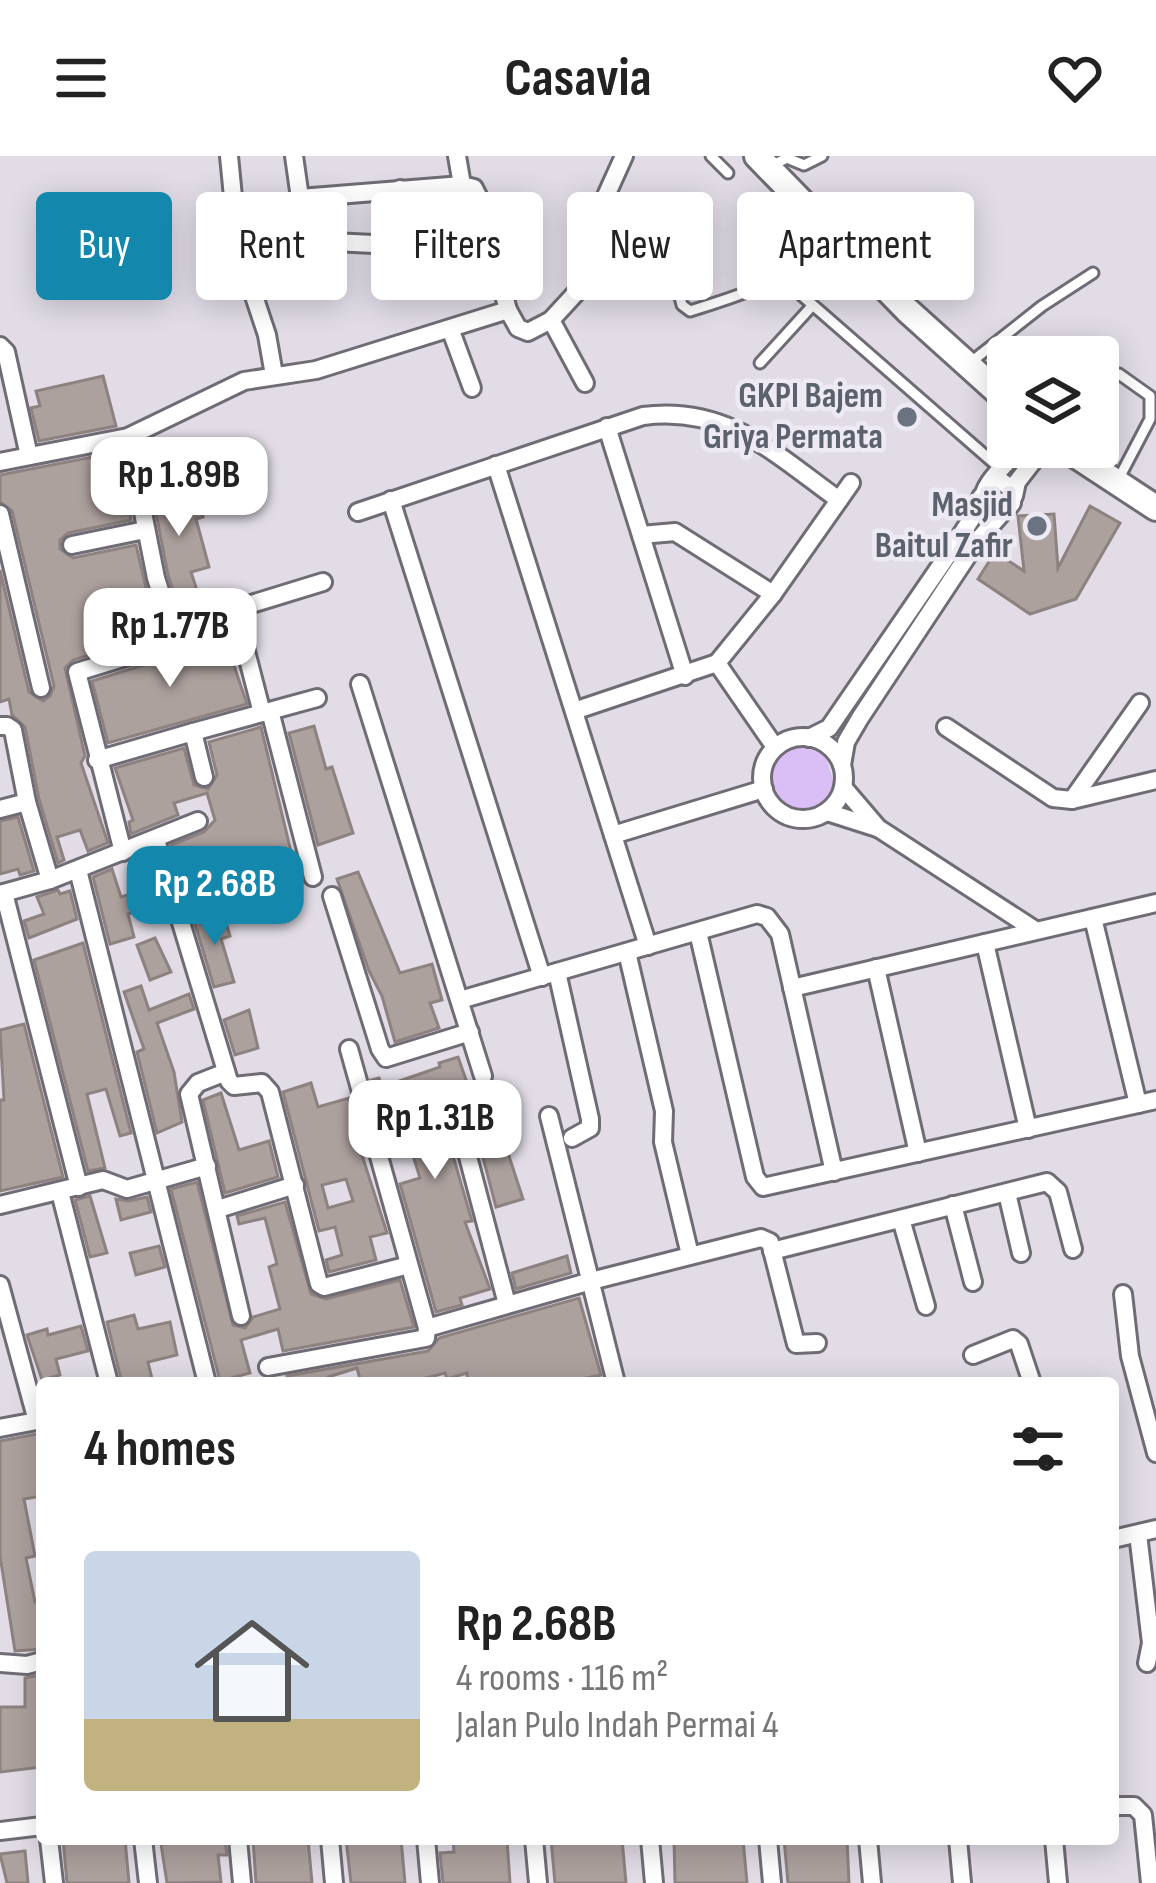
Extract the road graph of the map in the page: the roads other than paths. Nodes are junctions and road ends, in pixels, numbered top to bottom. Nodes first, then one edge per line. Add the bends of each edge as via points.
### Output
1 (229, 156) edge
2 (294, 156) edge
3 (457, 156) edge
4 (624, 156) edge
5 (711, 156) edge
6 (822, 156) edge
7 (762, 162) edge
8 (728, 173) dead end
9 (463, 185) junction
10 (400, 188) junction
11 (401, 192) edge
12 (476, 192) edge
13 (790, 192) edge
14 (1093, 273) dead end
15 (737, 292) edge
16 (505, 300) edge
17 (681, 300) edge
18 (806, 300) edge
19 (898, 300) edge
20 (812, 306) junction
21 (508, 310) junction
22 (551, 320) junction
23 (451, 331) junction
24 (0, 346) edge
25 (760, 363) dead end
26 (967, 366) junction
27 (274, 375) junction
28 (1119, 376) edge
29 (585, 383) dead end
30 (987, 383) edge
31 (472, 388) dead end
32 (608, 428) junction
33 (128, 436) junction
34 (29, 456) junction
35 (0, 462) edge
36 (496, 465) junction
37 (1093, 468) edge
38 (1012, 476) edge
39 (851, 483) dead end
40 (1116, 484) junction
41 (981, 497) junction
42 (392, 500) junction
43 (839, 500) junction
44 (1156, 508) edge
45 (358, 512) dead end
46 (0, 514) edge
47 (145, 530) junction
48 (641, 535) junction
49 (72, 545) dead end
50 (322, 582) dead end
51 (773, 594) junction
52 (164, 600) junction
53 (235, 609) junction
54 (110, 616) dead end
55 (173, 628) junction
56 (717, 662) junction
57 (685, 676) junction
58 (360, 684) dead end
59 (41, 688) dead end
60 (317, 698) dead end
61 (1140, 703) dead end
62 (844, 707) junction
63 (574, 711) junction
64 (266, 712) junction
65 (860, 718) junction
66 (0, 726) edge
67 (946, 727) dead end
68 (194, 732) junction
69 (809, 737) junction
70 (776, 748) junction
71 (98, 760) junction
72 (842, 765) junction
73 (204, 777) dead end
74 (1156, 780) edge
75 (843, 787) junction
76 (764, 789) junction
77 (1072, 800) junction
78 (27, 802) junction
79 (0, 809) edge
80 (826, 812) junction
81 (198, 820) dead end
82 (878, 828) junction
83 (613, 835) junction
84 (156, 840) junction
85 (123, 852) junction
86 (78, 870) junction
87 (313, 877) dead end
88 (50, 880) junction
89 (2, 893) edge
90 (332, 896) dead end
91 (1156, 903) edge
92 (1094, 917) junction
93 (1035, 931) junction
94 (698, 932) junction
95 (985, 943) junction
96 (648, 946) junction
97 (627, 952) junction
98 (876, 968) junction
99 (549, 975) junction
100 (792, 988) junction
101 (460, 1000) junction
102 (470, 1032) junction
103 (349, 1048) dead end
104 (226, 1072) junction
105 (483, 1076) dead end
106 (1147, 1102) edge
107 (457, 1115) dead end
108 (549, 1116) dead end
109 (1028, 1129) junction
110 (572, 1138) dead end
111 (918, 1153) junction
112 (207, 1166) junction
113 (834, 1172) junction
114 (157, 1181) junction
115 (295, 1185) junction
116 (79, 1187) junction
117 (60, 1192) junction
118 (1007, 1192) junction
119 (0, 1205) edge
120 (953, 1205) junction
121 (218, 1209) junction
122 (902, 1219) junction
123 (1073, 1250) dead end
124 (772, 1251) junction
125 (1021, 1252) dead end
126 (690, 1255) junction
127 (409, 1265) junction
128 (591, 1281) junction
129 (973, 1282) dead end
130 (0, 1286) edge
131 (1123, 1294) dead end
132 (507, 1304) junction
133 (926, 1306) dead end
134 (241, 1316) dead end
135 (427, 1328) junction
136 (817, 1343) dead end
137 (973, 1355) dead end
138 (268, 1367) dead end
139 (107, 1377) edge
140 (206, 1377) edge
141 (615, 1377) edge
142 (1030, 1377) edge
143 (36, 1411) edge
144 (36, 1422) edge
145 (0, 1428) edge
146 (1156, 1453) edge
147 (1147, 1532) edge
148 (0, 1663) edge
149 (36, 1663) edge
150 (1147, 1663) dead end
151 (1119, 1806) edge
152 (36, 1827) edge
153 (0, 1832) edge
154 (51, 1845) edge
155 (144, 1845) edge
156 (239, 1845) edge
157 (331, 1845) edge
158 (427, 1845) edge
159 (535, 1845) edge
160 (651, 1845) edge
161 (769, 1845) edge
162 (869, 1845) edge
163 (959, 1845) edge
164 (1055, 1845) edge
165 (54, 1883) edge
166 (148, 1883) edge
167 (242, 1883) edge
168 (334, 1883) edge
169 (430, 1883) edge
170 (538, 1883) edge
171 (654, 1883) edge
172 (772, 1883) edge
173 (872, 1883) edge
174 (962, 1883) edge
175 (1058, 1883) edge
176 (1150, 1883) edge

1 - 27 street via 238,248
2 - 10 street via 298,196
3 - 9 street
4 - 22 street via 605,198 613,249
5 - 8 lane
6 - 7 lane via 804,165
7 - 13 main road
9 - 10 street
9 - 12 street
10 - 11 street
14 - 26 lane
15 - 17 lane via 690,311
16 - 21 street
18 - 20 lane
19 - 26 main road
20 - 25 lane
20 - 38 lane
21 - 22 street via 523,332
21 - 23 street
22 - 29 street
23 - 27 street
23 - 31 street
24 - 34 street
26 - 30 main road
27 - 33 street via 244,381
28 - 40 lane via 1150,396 1152,408
32 - 36 street
32 - 43 street via 677,412 713,419 746,433
32 - 48 street
33 - 34 street
33 - 47 street
34 - 35 street
36 - 42 street
36 - 63 street
37 - 40 main road
38 - 41 street via 987,484
38 - 41 street via 988,510
38 - 65 street
39 - 43 street
40 - 44 main road
41 - 62 street
42 - 45 street
42 - 99 street
43 - 51 street
46 - 59 street
47 - 49 street
47 - 52 street
48 - 51 street via 674,532
48 - 57 street
50 - 53 street
51 - 56 street
52 - 54 street
52 - 55 street
53 - 55 street
53 - 64 street
55 - 71 street via 172,642 80,669
56 - 57 street
56 - 70 street
57 - 63 street
58 - 101 street
60 - 64 street
61 - 77 street
62 - 65 street
62 - 69 street via 829,728
63 - 83 street
64 - 68 street
64 - 87 street
65 - 72 street
66 - 78 street via 13,730
67 - 77 street via 1045,794
68 - 71 street
68 - 73 street
69 - 70 street
69 - 72 street
70 - 76 street via 765,762
71 - 85 street
72 - 75 street
74 - 77 street
75 - 80 street
75 - 82 street
76 - 80 street via 789,817
76 - 83 street
78 - 79 street
78 - 88 street
80 - 82 street
81 - 84 street
82 - 93 street
83 - 96 street
84 - 85 street
84 - 104 street
85 - 86 street
86 - 88 street
86 - 114 street
88 - 89 street
89 - 116 street
90 - 102 street via 386,1058
91 - 92 street
92 - 93 street
92 - 106 street
93 - 95 street
94 - 96 street
94 - 100 street via 767,916 780,934
94 - 113 street via 758,1184
95 - 98 street
95 - 109 street
96 - 97 street
97 - 99 street
97 - 126 street
98 - 100 street
98 - 111 street
99 - 101 street
99 - 110 street via 590,1119
100 - 113 street
101 - 102 street
102 - 105 street
103 - 127 street
104 - 112 street via 189,1094
104 - 115 street via 233,1086 268,1087
106 - 109 street
107 - 132 street
108 - 128 street
109 - 111 street
111 - 113 street
112 - 114 street
112 - 121 street
114 - 116 street
114 - 140 street
115 - 121 street
115 - 127 street via 324,1287
116 - 117 street
117 - 119 street
117 - 139 street
118 - 120 street
118 - 123 street via 1054,1185
118 - 125 street
120 - 122 street
120 - 129 street
121 - 134 street
122 - 124 street
122 - 133 street
124 - 126 street via 761,1238
124 - 136 street via 796,1345
126 - 128 street
127 - 135 street
128 - 132 street
128 - 141 street
130 - 143 street
131 - 146 street
132 - 135 street
135 - 138 street via 426,1338
137 - 142 street via 1017,1340
144 - 145 street
147 - 150 street
148 - 149 street
151 - 176 street via 1134,1806 1146,1821
152 - 153 street
154 - 165 street
155 - 166 street
156 - 167 street
157 - 168 street
158 - 169 street
159 - 170 street
160 - 171 street
161 - 172 street
162 - 173 street
163 - 174 street
164 - 175 street

